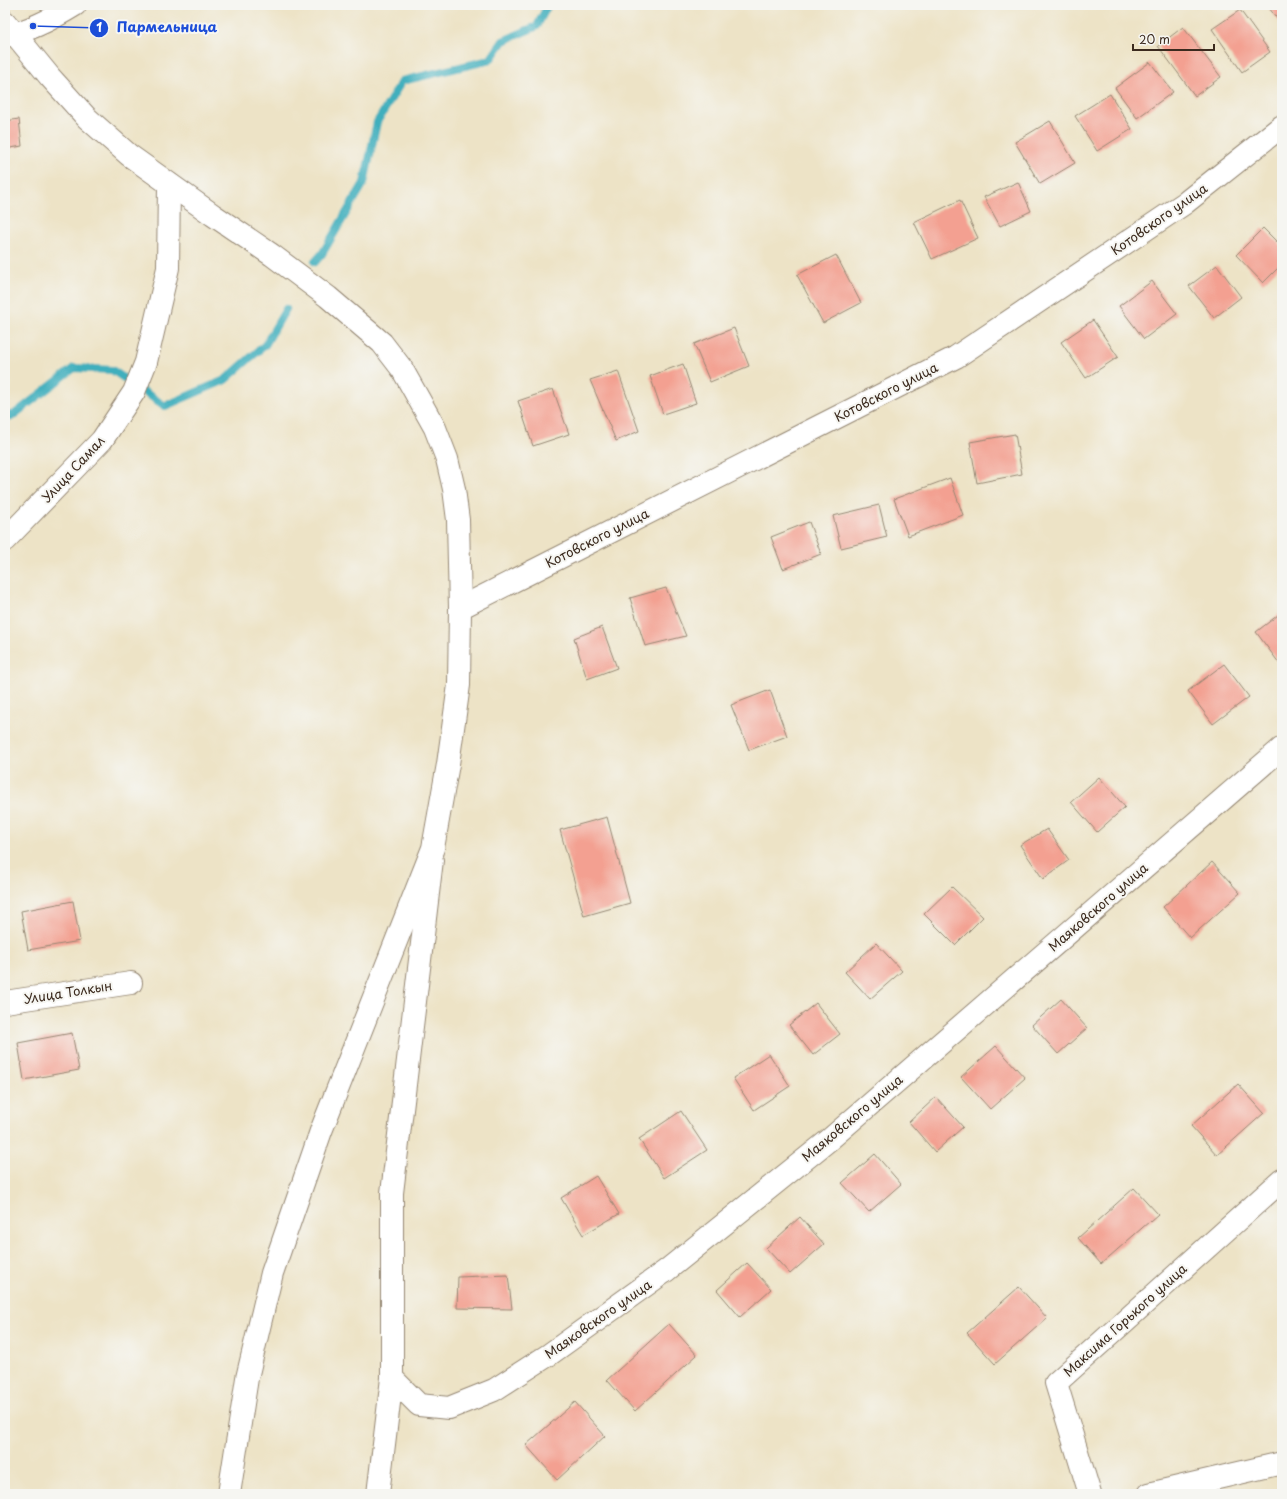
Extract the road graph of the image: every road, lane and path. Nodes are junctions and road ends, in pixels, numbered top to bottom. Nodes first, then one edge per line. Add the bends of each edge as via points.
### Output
1 (75, 5) edge
2 (8, 31) edge
3 (1282, 126) edge
4 (169, 184) junction
5 (5, 540) edge
6 (460, 608) junction
7 (1282, 748) edge
8 (433, 848) junction
9 (131, 983) dead end
10 (5, 1002) edge
11 (1282, 1180) edge
12 (392, 1378) junction
13 (1282, 1463) edge
14 (230, 1494) edge
15 (378, 1494) edge
16 (1090, 1494) edge
17 (1149, 1494) edge

1 - 2 street via 59,15
2 - 4 street via 87,118 129,155
3 - 6 street, Котовского улица via 1185,203 956,357
4 - 5 street, Улица Самал via 168,268 146,362 134,392 102,440
4 - 6 street via 328,296 382,343 402,369 435,428 447,459 458,520
6 - 8 street via 459,685
7 - 12 street, Маяковского улица via 828,1140 667,1270 550,1354 494,1390 449,1408 419,1405
8 - 12 street via 392,1193
8 - 14 street via 321,1131 272,1273 247,1378
9 - 10 street, Улица Толкын
11 - 16 street, Максима Горького улица via 1056,1383
12 - 15 street
13 - 17 street

